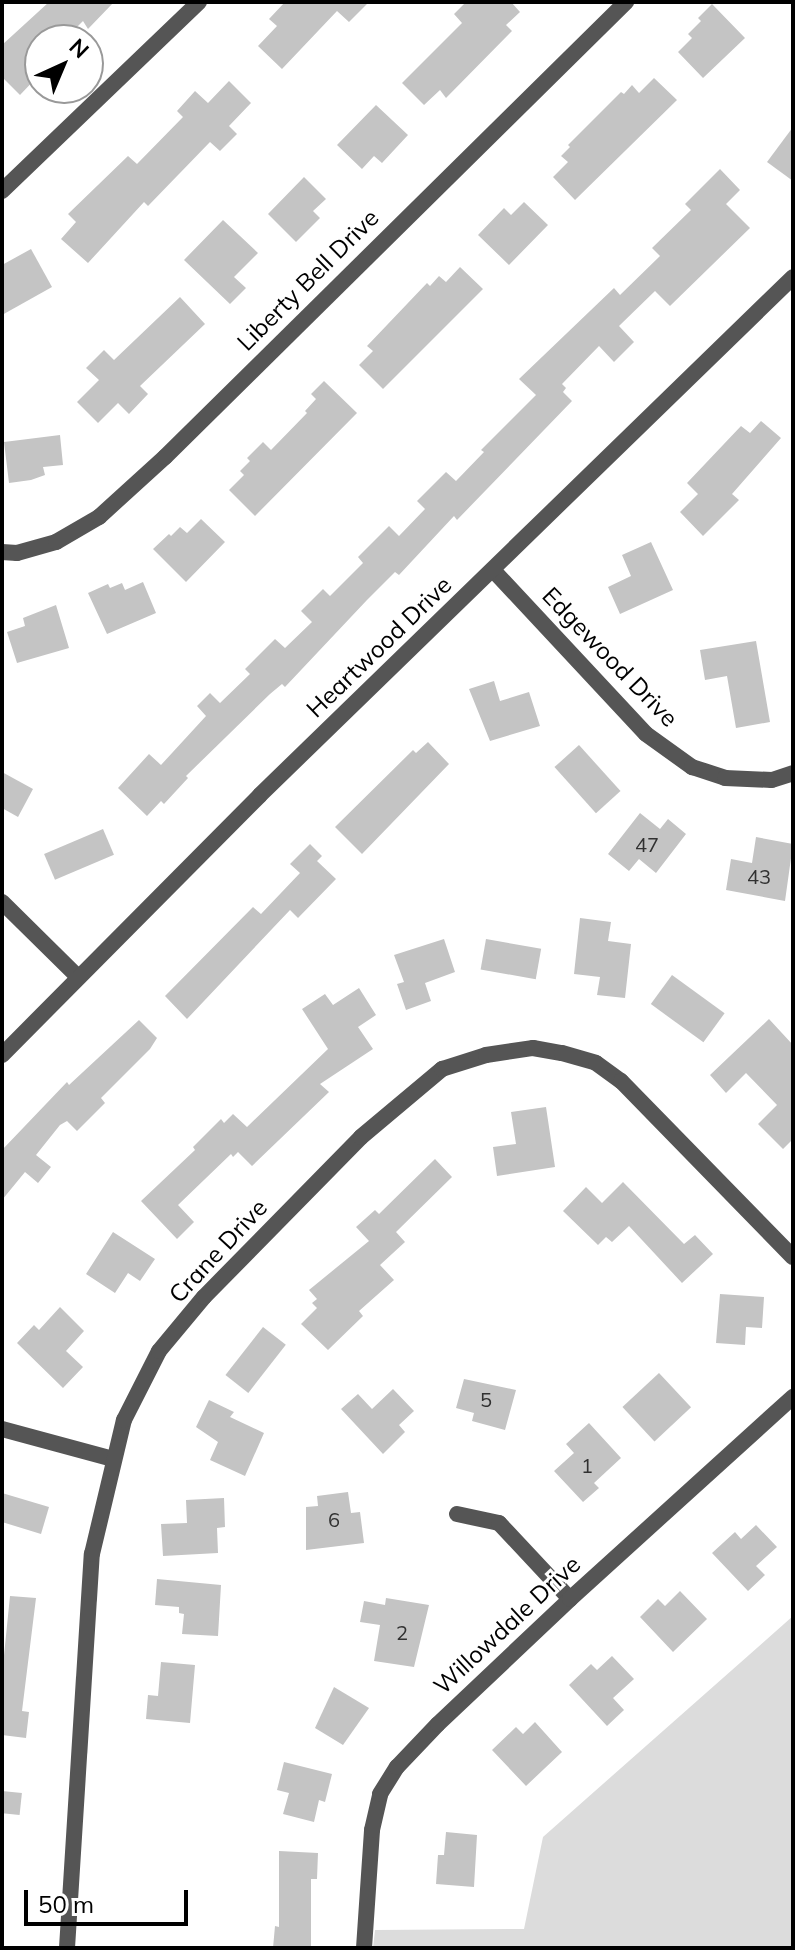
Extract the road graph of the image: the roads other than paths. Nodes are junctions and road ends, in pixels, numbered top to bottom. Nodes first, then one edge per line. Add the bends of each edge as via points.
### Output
1 (199, 2) edge
2 (626, 2) edge
3 (2, 191) edge
4 (793, 277) edge
5 (2, 552) edge
6 (493, 570) junction
7 (793, 773) edge
8 (2, 902) edge
9 (78, 977) junction
10 (2, 1055) edge
11 (793, 1257) edge
12 (793, 1397) edge
13 (2, 1429) edge
14 (113, 1459) junction
15 (457, 1514) dead end
16 (570, 1599) junction
17 (67, 1948) edge
18 (364, 1948) edge

1 - 3 street
2 - 5 street, Liberty Bell Drive via 99,517 56,542
4 - 6 street, Heartwood Drive
6 - 7 street, Edgewood Drive via 646,734 692,767 725,778 772,780
6 - 9 street, Heartwood Drive
8 - 9 street
9 - 10 street, Heartwood Drive
11 - 14 street, Crane Drive via 621,1081 596,1063 533,1048 486,1055 442,1069 406,1096 204,1297 159,1351 124,1420
12 - 16 street, Willowdale Drive
13 - 14 street
14 - 17 street, Crane Drive via 92,1554
15 - 16 street via 499,1523
16 - 18 street, Willowdale Drive via 438,1724 397,1767 380,1794 372,1830

